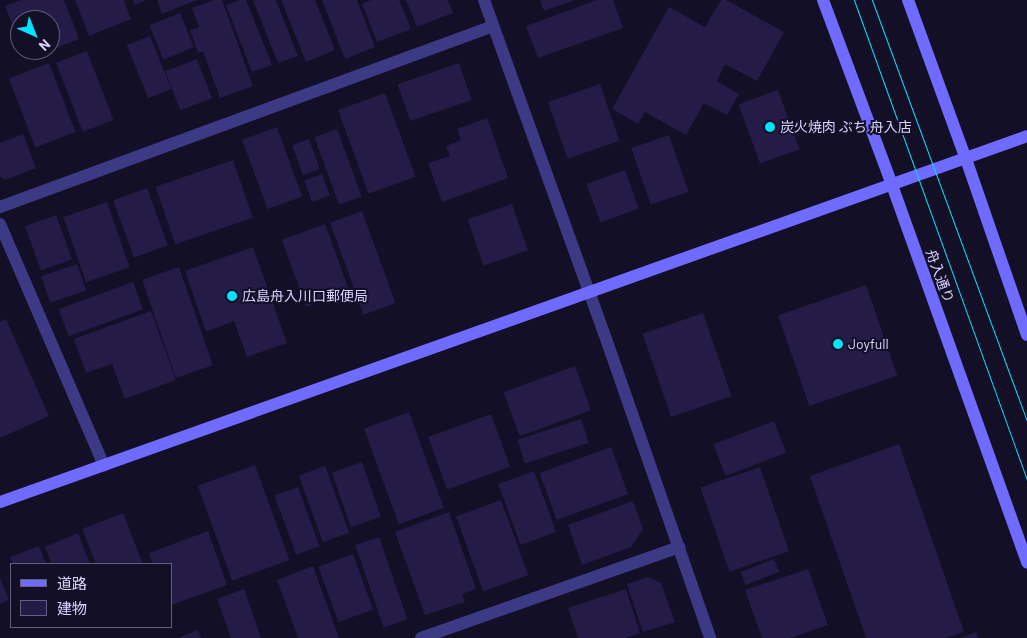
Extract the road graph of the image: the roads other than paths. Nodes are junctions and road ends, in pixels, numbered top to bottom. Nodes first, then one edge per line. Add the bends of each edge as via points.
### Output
1 (484, 0) edge
2 (823, 0) edge
3 (908, 0) edge
4 (493, 26) junction
5 (1027, 136) edge
6 (966, 159) junction
7 (892, 185) junction
8 (0, 207) edge
9 (0, 224) edge
10 (589, 292) junction
11 (1027, 335) edge
12 (104, 466) junction
13 (0, 502) edge
14 (679, 547) junction
15 (1027, 563) edge
16 (421, 638) edge
17 (710, 638) edge

1 - 4 street
2 - 7 street, 舟入通り
3 - 6 street
4 - 8 street
4 - 10 street
5 - 6 street
6 - 7 street
6 - 11 street
7 - 10 street
7 - 15 street, 舟入通り
9 - 12 street
10 - 12 street
10 - 14 street
12 - 13 street
14 - 16 street
14 - 17 street

